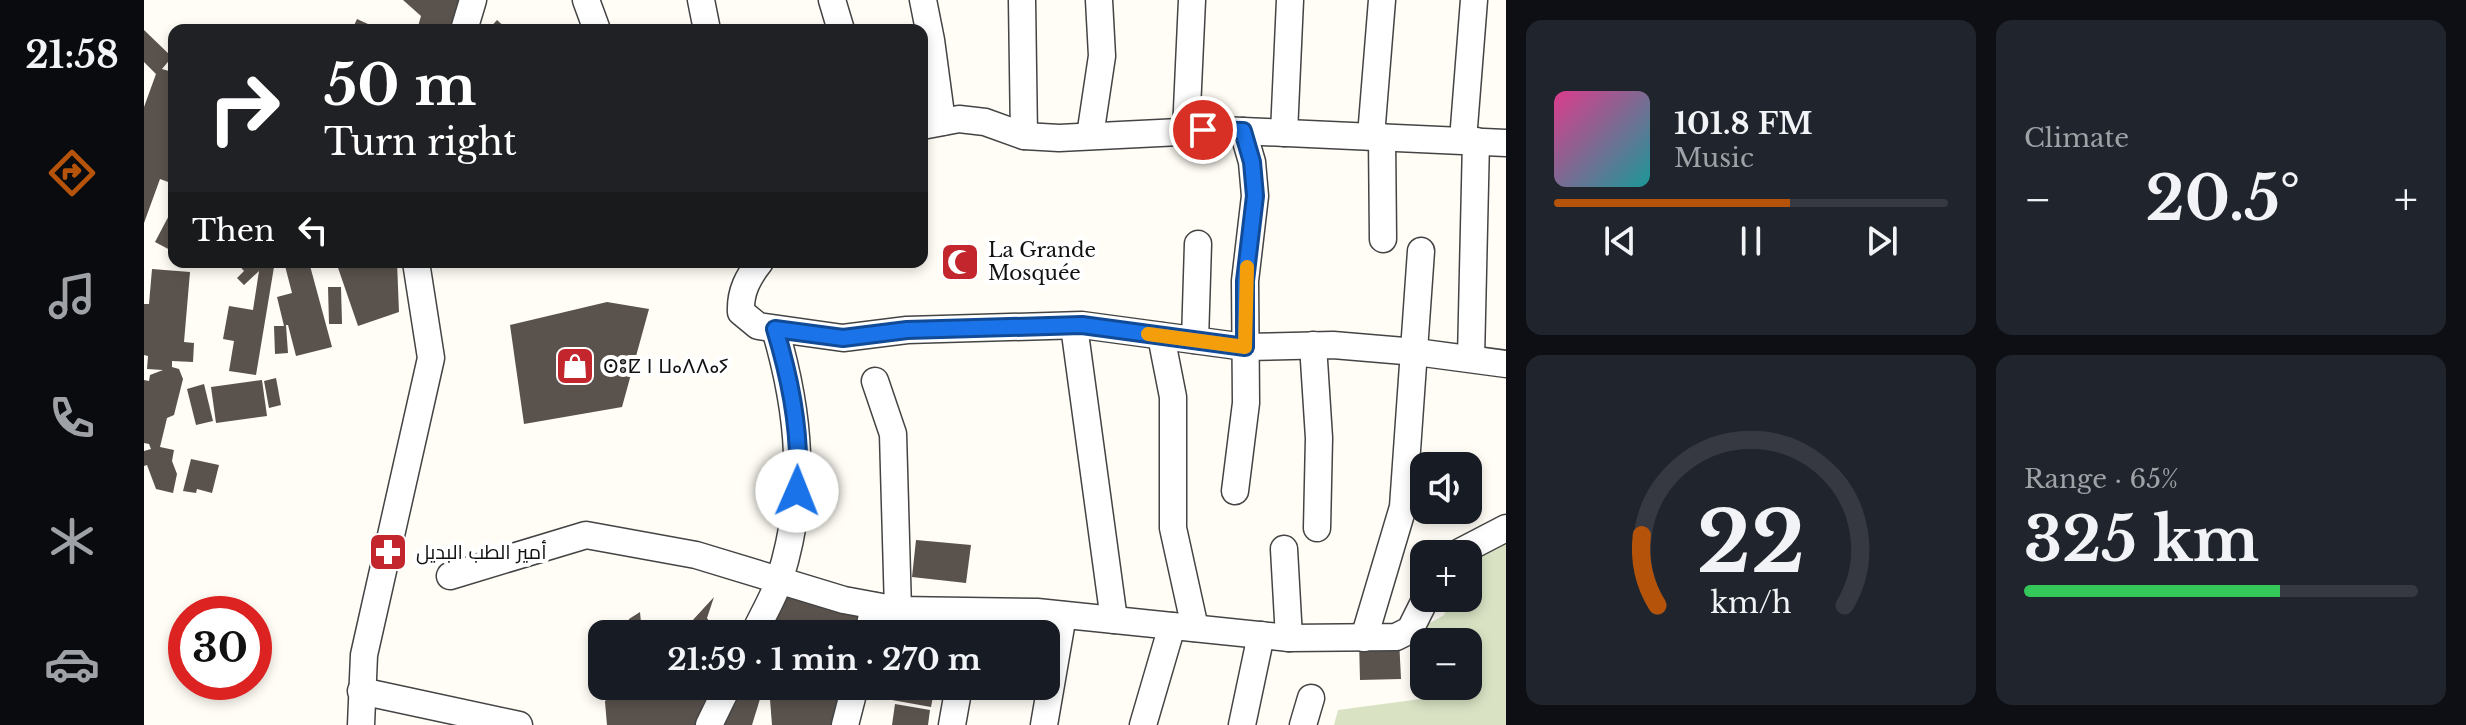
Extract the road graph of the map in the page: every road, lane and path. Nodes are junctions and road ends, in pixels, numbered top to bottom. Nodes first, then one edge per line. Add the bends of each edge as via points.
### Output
1 (473, 0) edge
2 (586, 0) edge
3 (832, 0) edge
4 (923, 0) edge
5 (1022, 0) edge
6 (1099, 0) edge
7 (1192, 0) edge
8 (1290, 0) edge
9 (1382, 0) edge
10 (1474, 0) edge
11 (466, 24) edge
12 (595, 24) edge
13 (839, 24) edge
14 (928, 24) edge
15 (928, 25) edge
16 (932, 124) edge
17 (1186, 131) junction
18 (1243, 131) junction
19 (1284, 133) junction
20 (1024, 136) junction
21 (1090, 136) junction
22 (1377, 136) junction
23 (1469, 141) junction
24 (1506, 143) edge
25 (1383, 239) dead end
26 (1198, 244) dead end
27 (1421, 251) dead end
28 (417, 268) edge
29 (755, 268) edge
30 (1074, 326) junction
31 (775, 329) junction
32 (1161, 336) junction
33 (1195, 340) junction
34 (1313, 345) junction
35 (1245, 347) junction
36 (1416, 352) junction
37 (1471, 358) junction
38 (1506, 364) edge
39 (875, 381) dead end
40 (1235, 491) dead end
41 (1317, 528) dead end
42 (1506, 528) edge
43 (1482, 540) edge
44 (1284, 549) dead end
45 (450, 576) dead end
46 (780, 580) junction
47 (886, 608) junction
48 (1419, 612) edge
49 (1063, 615) junction
50 (761, 620) edge
51 (878, 620) edge
52 (953, 620) edge
53 (1005, 620) edge
54 (1114, 620) junction
55 (1183, 627) junction
56 (1261, 635) junction
57 (1289, 638) junction
58 (1364, 638) junction
59 (1311, 698) dead end
60 (721, 700) edge
61 (851, 700) edge
62 (956, 700) edge
63 (356, 714) edge
64 (519, 725) edge
65 (709, 725) edge
66 (845, 725) edge
67 (952, 725) edge
68 (1044, 725) edge
69 (1143, 725) edge
70 (1242, 725) edge
71 (1303, 725) edge

1 - 11 street
2 - 12 street
3 - 13 street
4 - 14 street
5 - 20 street
6 - 21 street via 1102,56
7 - 17 street
8 - 19 street
9 - 22 street
10 - 23 street
15 - 16 street
16 - 20 street via 985,122
17 - 18 street
17 - 21 street
18 - 19 street
18 - 35 street via 1255,196 1245,281
19 - 22 street
20 - 21 street
22 - 23 street
22 - 25 street
23 - 24 street
23 - 37 street
26 - 33 street
27 - 36 street
28 - 63 street via 431,358 364,655
29 - 31 street via 741,298 741,312 758,326
30 - 31 street via 907,330 843,338
30 - 32 street
30 - 54 street
31 - 46 street via 796,420 799,467 795,515
32 - 33 street
32 - 55 street via 1173,397 1173,528
33 - 35 street
34 - 35 street
34 - 36 street
34 - 41 street
35 - 40 street via 1246,403
36 - 37 street
36 - 58 street via 1403,507
37 - 38 street
39 - 47 street via 893,434
42 - 43 street
44 - 57 street
45 - 46 street via 586,535 696,555
46 - 47 street
46 - 50 street
47 - 51 street
47 - 52 street
48 - 58 street via 1404,634
49 - 53 street
49 - 54 street
49 - 68 street
54 - 55 street
55 - 56 street
55 - 69 street
56 - 57 street
56 - 70 street
57 - 58 street
59 - 71 street
60 - 65 street
61 - 66 street
62 - 67 street
63 - 64 street

